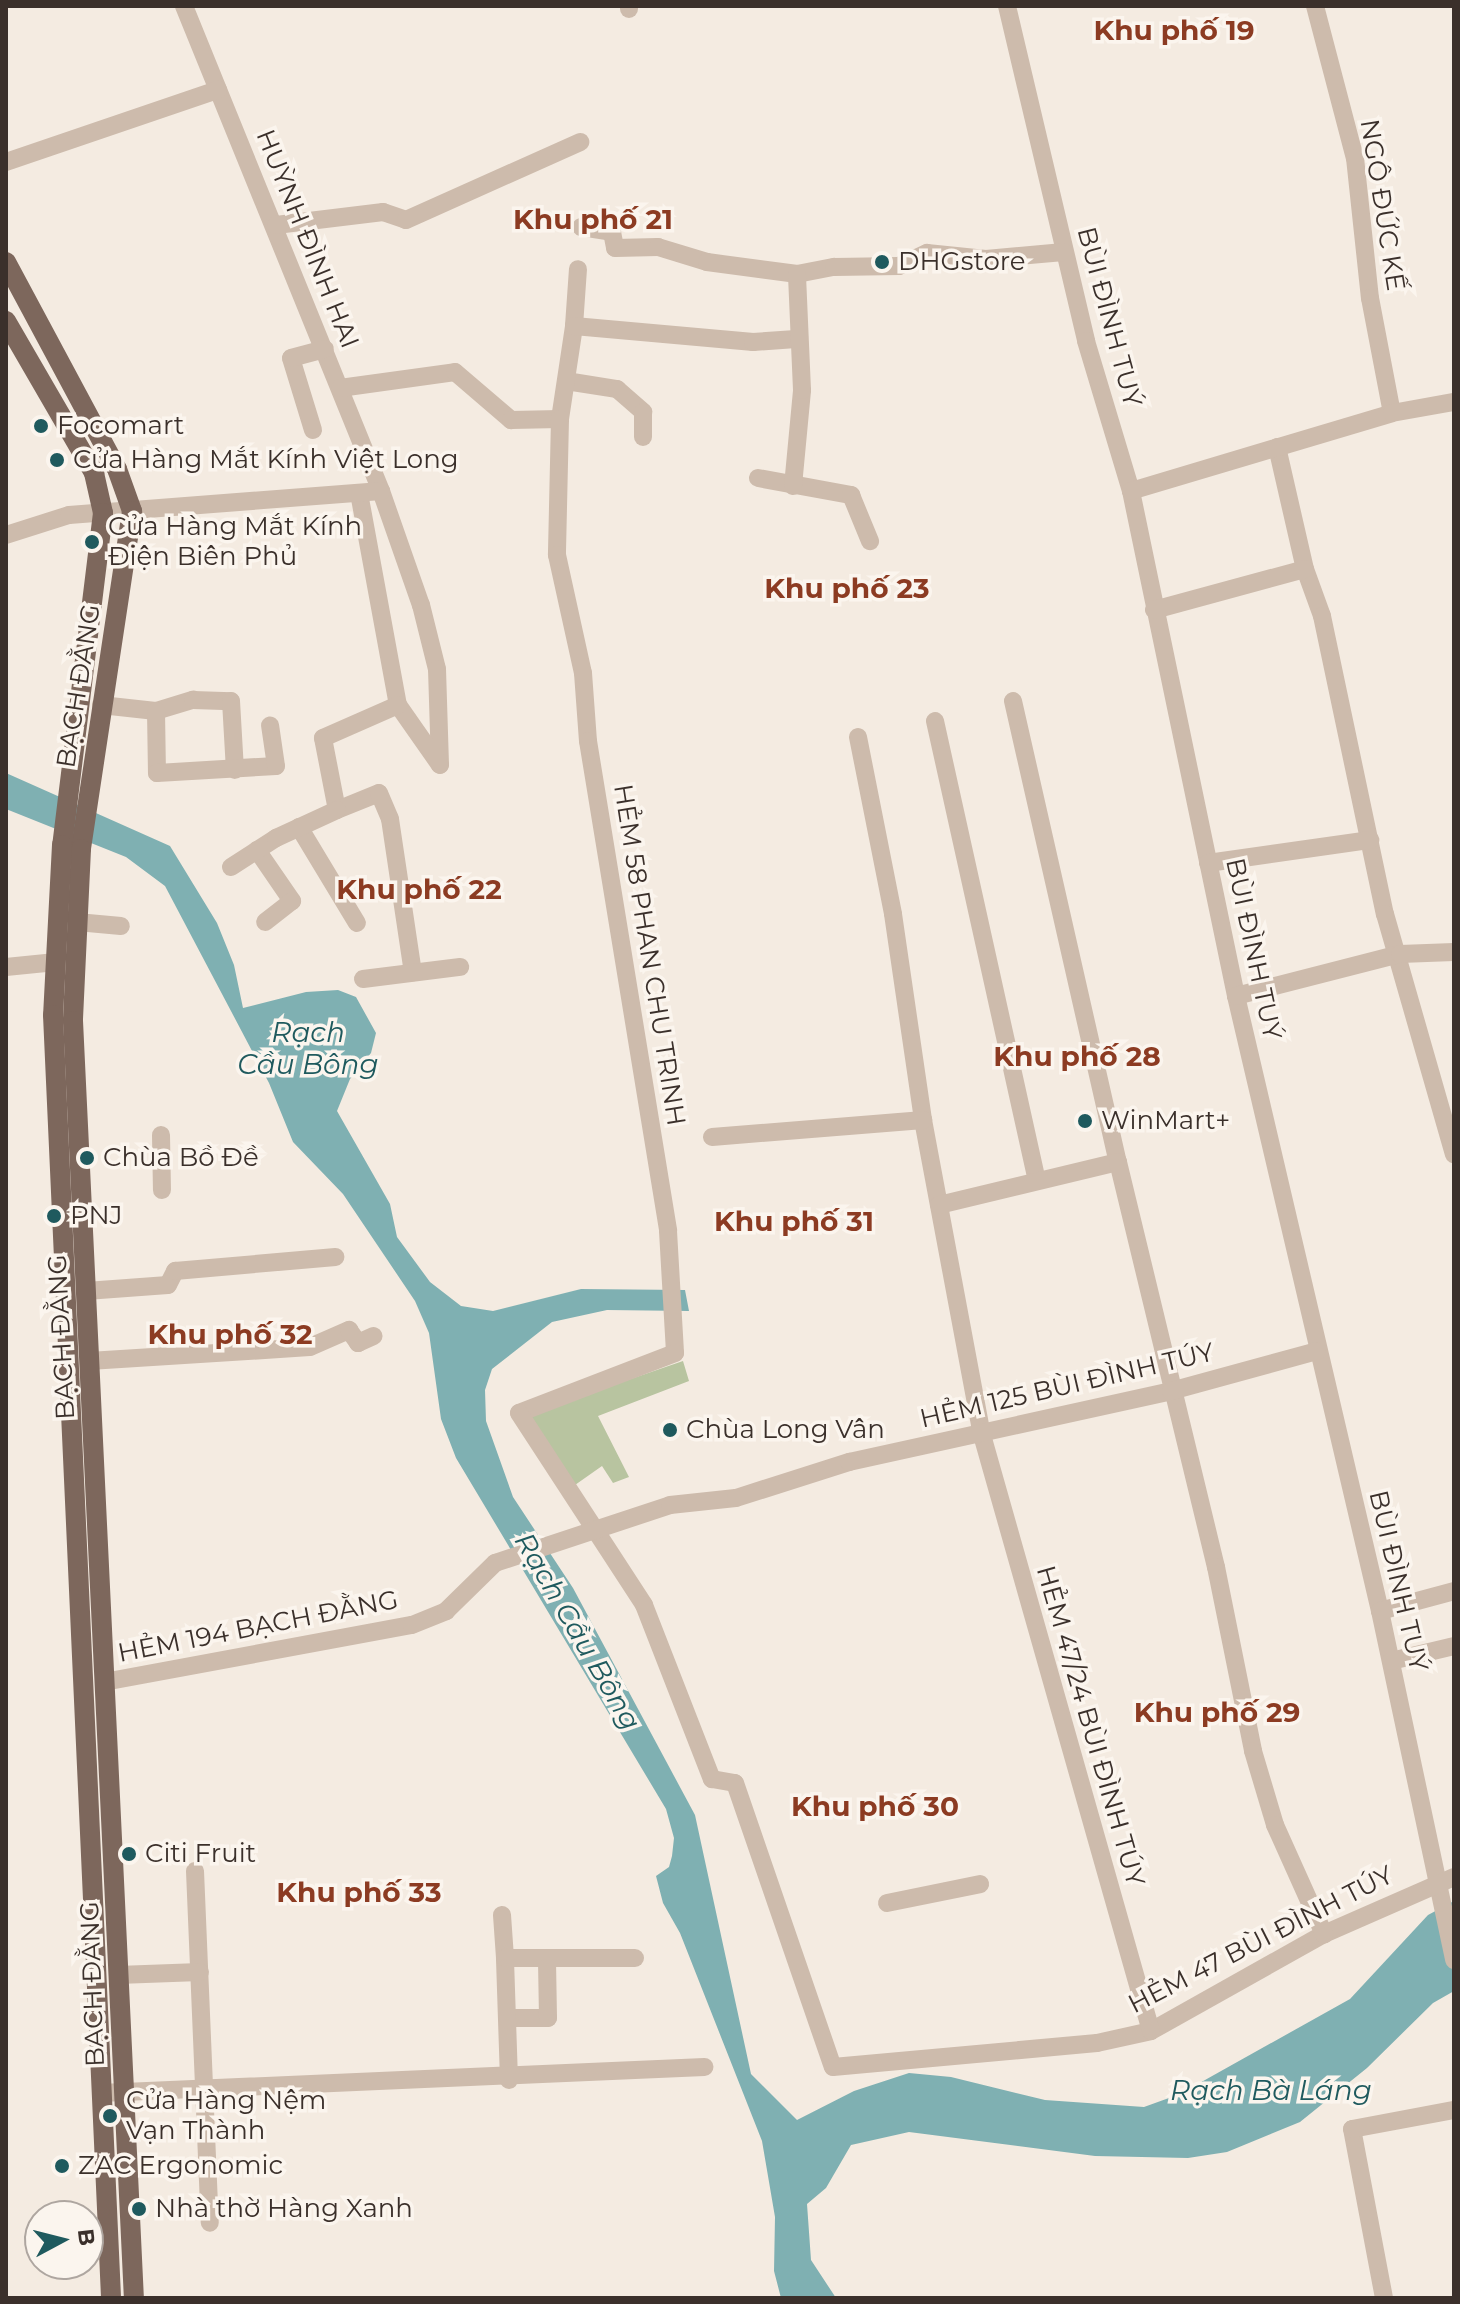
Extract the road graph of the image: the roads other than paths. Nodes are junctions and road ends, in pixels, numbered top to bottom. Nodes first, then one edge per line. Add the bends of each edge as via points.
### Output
1 (184, 6) edge
2 (1007, 6) edge
3 (1315, 6) edge
4 (218, 90) junction
5 (580, 142) dead end
6 (6, 162) edge
7 (276, 225) junction
8 (581, 227) dead end
9 (1064, 252) junction
10 (6, 262) edge
11 (578, 269) dead end
12 (797, 274) junction
13 (6, 321) edge
14 (574, 326) junction
15 (796, 339) junction
16 (325, 349) junction
17 (566, 381) junction
18 (340, 388) junction
19 (1454, 402) edge
20 (1392, 413) junction
21 (560, 419) junction
22 (313, 430) dead end
23 (643, 437) dead end
24 (1277, 447) junction
25 (758, 478) dead end
26 (793, 486) junction
27 (381, 491) junction
28 (1131, 491) junction
29 (359, 493) junction
30 (132, 511) junction
31 (103, 513) junction
32 (6, 535) edge
33 (870, 541) dead end
34 (1305, 569) junction
35 (1154, 610) junction
36 (1013, 701) dead end
37 (101, 705) junction
38 (398, 705) junction
39 (156, 711) junction
40 (935, 721) dead end
41 (270, 725) dead end
42 (858, 737) dead end
43 (235, 770) junction
44 (337, 810) junction
45 (299, 827) junction
46 (1370, 840) junction
47 (71, 847) junction
48 (257, 850) junction
49 (1208, 863) junction
50 (231, 867) dead end
51 (77, 922) junction
52 (265, 922) dead end
53 (357, 923) dead end
54 (121, 926) dead end
55 (1454, 952) edge
56 (1400, 954) junction
57 (56, 962) junction
58 (6, 967) edge
59 (460, 967) dead end
60 (413, 972) junction
61 (363, 979) dead end
62 (1236, 996) junction
63 (923, 1120) junction
64 (161, 1135) dead end
65 (712, 1137) dead end
66 (1454, 1154) edge
67 (1118, 1162) junction
68 (1037, 1180) junction
69 (162, 1190) dead end
70 (939, 1205) junction
71 (335, 1257) dead end
72 (86, 1291) junction
73 (374, 1336) dead end
74 (1317, 1351) junction
75 (67, 1361) junction
76 (89, 1361) junction
77 (1171, 1391) junction
78 (982, 1435) junction
79 (597, 1528) junction
80 (495, 1563) joint
81 (1454, 1591) edge
82 (1380, 1611) junction
83 (1454, 1646) edge
84 (1391, 1661) junction
85 (104, 1682) junction
86 (81, 1684) junction
87 (195, 1871) dead end
88 (1446, 1879) edge
89 (980, 1884) dead end
90 (887, 1903) dead end
91 (502, 1915) dead end
92 (1324, 1934) junction
93 (505, 1958) junction
94 (547, 1958) junction
95 (635, 1958) dead end
96 (1454, 1960) edge
97 (200, 1972) junction
98 (118, 1975) junction
99 (507, 2018) junction
100 (1151, 2031) junction
101 (704, 2067) dead end
102 (509, 2080) junction
103 (204, 2090) junction
104 (124, 2092) junction
105 (101, 2093) junction
106 (1454, 2110) edge
107 (210, 2223) dead end
108 (111, 2298) edge
109 (134, 2298) edge
110 (1384, 2298) edge

1 - 4 street, HUỲNH ĐÌNH HAI
2 - 9 street, BÙI ĐÌNH TUÝ
3 - 20 street, NGÔ ĐỨC KẾ via 1355,158 1370,298
4 - 6 street
4 - 7 street, HUỲNH ĐÌNH HAI
5 - 7 street via 406,220 383,212
7 - 16 street, HUỲNH ĐÌNH HAI
8 - 12 street via 612,232 615,248 658,247 707,262
9 - 12 street via 986,259 927,253 899,266 834,267
9 - 28 street, BÙI ĐÌNH TUÝ
10 - 30 main road, BẠCH ĐẰNG via 117,469
11 - 14 street, HẺM 58 PHAN CHU TRINH
12 - 15 street
13 - 31 main road, BẠCH ĐẰNG via 94,473
14 - 15 street via 753,342
14 - 17 street, HẺM 58 PHAN CHU TRINH
15 - 26 street via 802,390
16 - 18 street, HUỲNH ĐÌNH HAI
16 - 22 street via 291,358
17 - 21 street, HẺM 58 PHAN CHU TRINH
17 - 23 street via 617,389 643,412
18 - 21 street via 455,372 511,420
18 - 27 street, HUỲNH ĐÌNH HAI
19 - 20 street
20 - 24 street
21 - 79 street, HẺM 58 PHAN CHU TRINH via 557,555 583,673 588,741 669,1245 675,1353 519,1413
24 - 28 street
24 - 34 street
25 - 26 street
26 - 33 street via 851,495
27 - 29 street
27 - 38 street, HUỲNH ĐÌNH HAI via 432,642 440,765
28 - 35 street, BÙI ĐÌNH TUÝ
29 - 30 street
29 - 38 street
30 - 31 street
30 - 37 main road, BẠCH ĐẰNG
31 - 32 street via 69,515
31 - 47 main road, BẠCH ĐẰNG via 69,785
34 - 35 street
34 - 46 street via 1322,616
35 - 49 street, BÙI ĐÌNH TUÝ
36 - 67 street
37 - 39 street
37 - 47 main road, BẠCH ĐẰNG via 90,790
38 - 44 street via 323,738
39 - 43 street via 157,773
39 - 43 street via 193,700 231,701
40 - 68 street
41 - 43 street via 276,766
42 - 63 street, HẺM 47/24 BÙI ĐÌNH TÚY via 893,914
44 - 45 street
44 - 60 street via 379,793 403,880
45 - 48 street
45 - 53 street
46 - 49 street
46 - 56 street
47 - 51 main road, BẠCH ĐẰNG
47 - 57 main road, BẠCH ĐẰNG
48 - 50 street
48 - 52 street via 292,901
49 - 62 street, BÙI ĐÌNH TUÝ
51 - 54 street
51 - 72 main road, BẠCH ĐẰNG via 73,1021
55 - 56 street
56 - 62 street
56 - 66 street
57 - 58 street
57 - 75 main road, BẠCH ĐẰNG via 53,1015
59 - 60 street
60 - 61 street
62 - 74 street, BÙI ĐÌNH TUÝ
63 - 65 street
63 - 70 street, HẺM 47/24 BÙI ĐÌNH TÚY
64 - 69 street
67 - 68 street
67 - 77 street
68 - 70 street
70 - 78 street, HẺM 47/24 BÙI ĐÌNH TÚY
71 - 72 street via 175,1271 168,1285
72 - 76 main road, BẠCH ĐẰNG
73 - 76 street via 358,1343 349,1330 310,1347
74 - 77 street, HẺM 125 BÙI ĐÌNH TÚY
74 - 82 street, BÙI ĐÌNH TUÝ
75 - 76 main road
75 - 86 main road, BẠCH ĐẰNG
76 - 85 main road, BẠCH ĐẰNG
77 - 78 street, HẺM 125 BÙI ĐÌNH TÚY
77 - 92 street via 1216,1567 1253,1751 1275,1825
78 - 79 street, HẺM 125 BÙI ĐÌNH TÚY via 849,1462 736,1498 670,1505
78 - 100 street, HẺM 47/24 BÙI ĐÌNH TÚY
79 - 80 street, HẺM 125 BÙI ĐÌNH TÚY
79 - 100 street, HẺM 47 BÙI ĐÌNH TÚY via 644,1605 712,1779 735,1783 833,2067 1097,2043
80 - 85 street, HẺM 194 BẠCH ĐẰNG via 446,1611 412,1625
81 - 82 street
82 - 84 street, BÙI ĐÌNH TUÝ
83 - 84 street
84 - 88 street, BÙI ĐÌNH TUÝ
85 - 86 main road
85 - 98 main road, BẠCH ĐẰNG
86 - 105 main road, BẠCH ĐẰNG
87 - 97 street
88 - 92 street, HẺM 47 BÙI ĐÌNH TÚY
88 - 96 street, BÙI ĐÌNH TUÝ via 1443,1906
89 - 90 street
91 - 93 street
92 - 100 street, HẺM 47 BÙI ĐÌNH TÚY
93 - 94 street
93 - 99 street
94 - 95 street
94 - 99 street via 548,2018
97 - 98 street
97 - 103 street
98 - 104 main road, BẠCH ĐẰNG
99 - 102 street
101 - 102 street
102 - 103 street
103 - 104 street
103 - 107 street
104 - 105 street
104 - 109 main road, BẠCH ĐẰNG
105 - 108 main road, BẠCH ĐẰNG
106 - 110 street via 1352,2129

